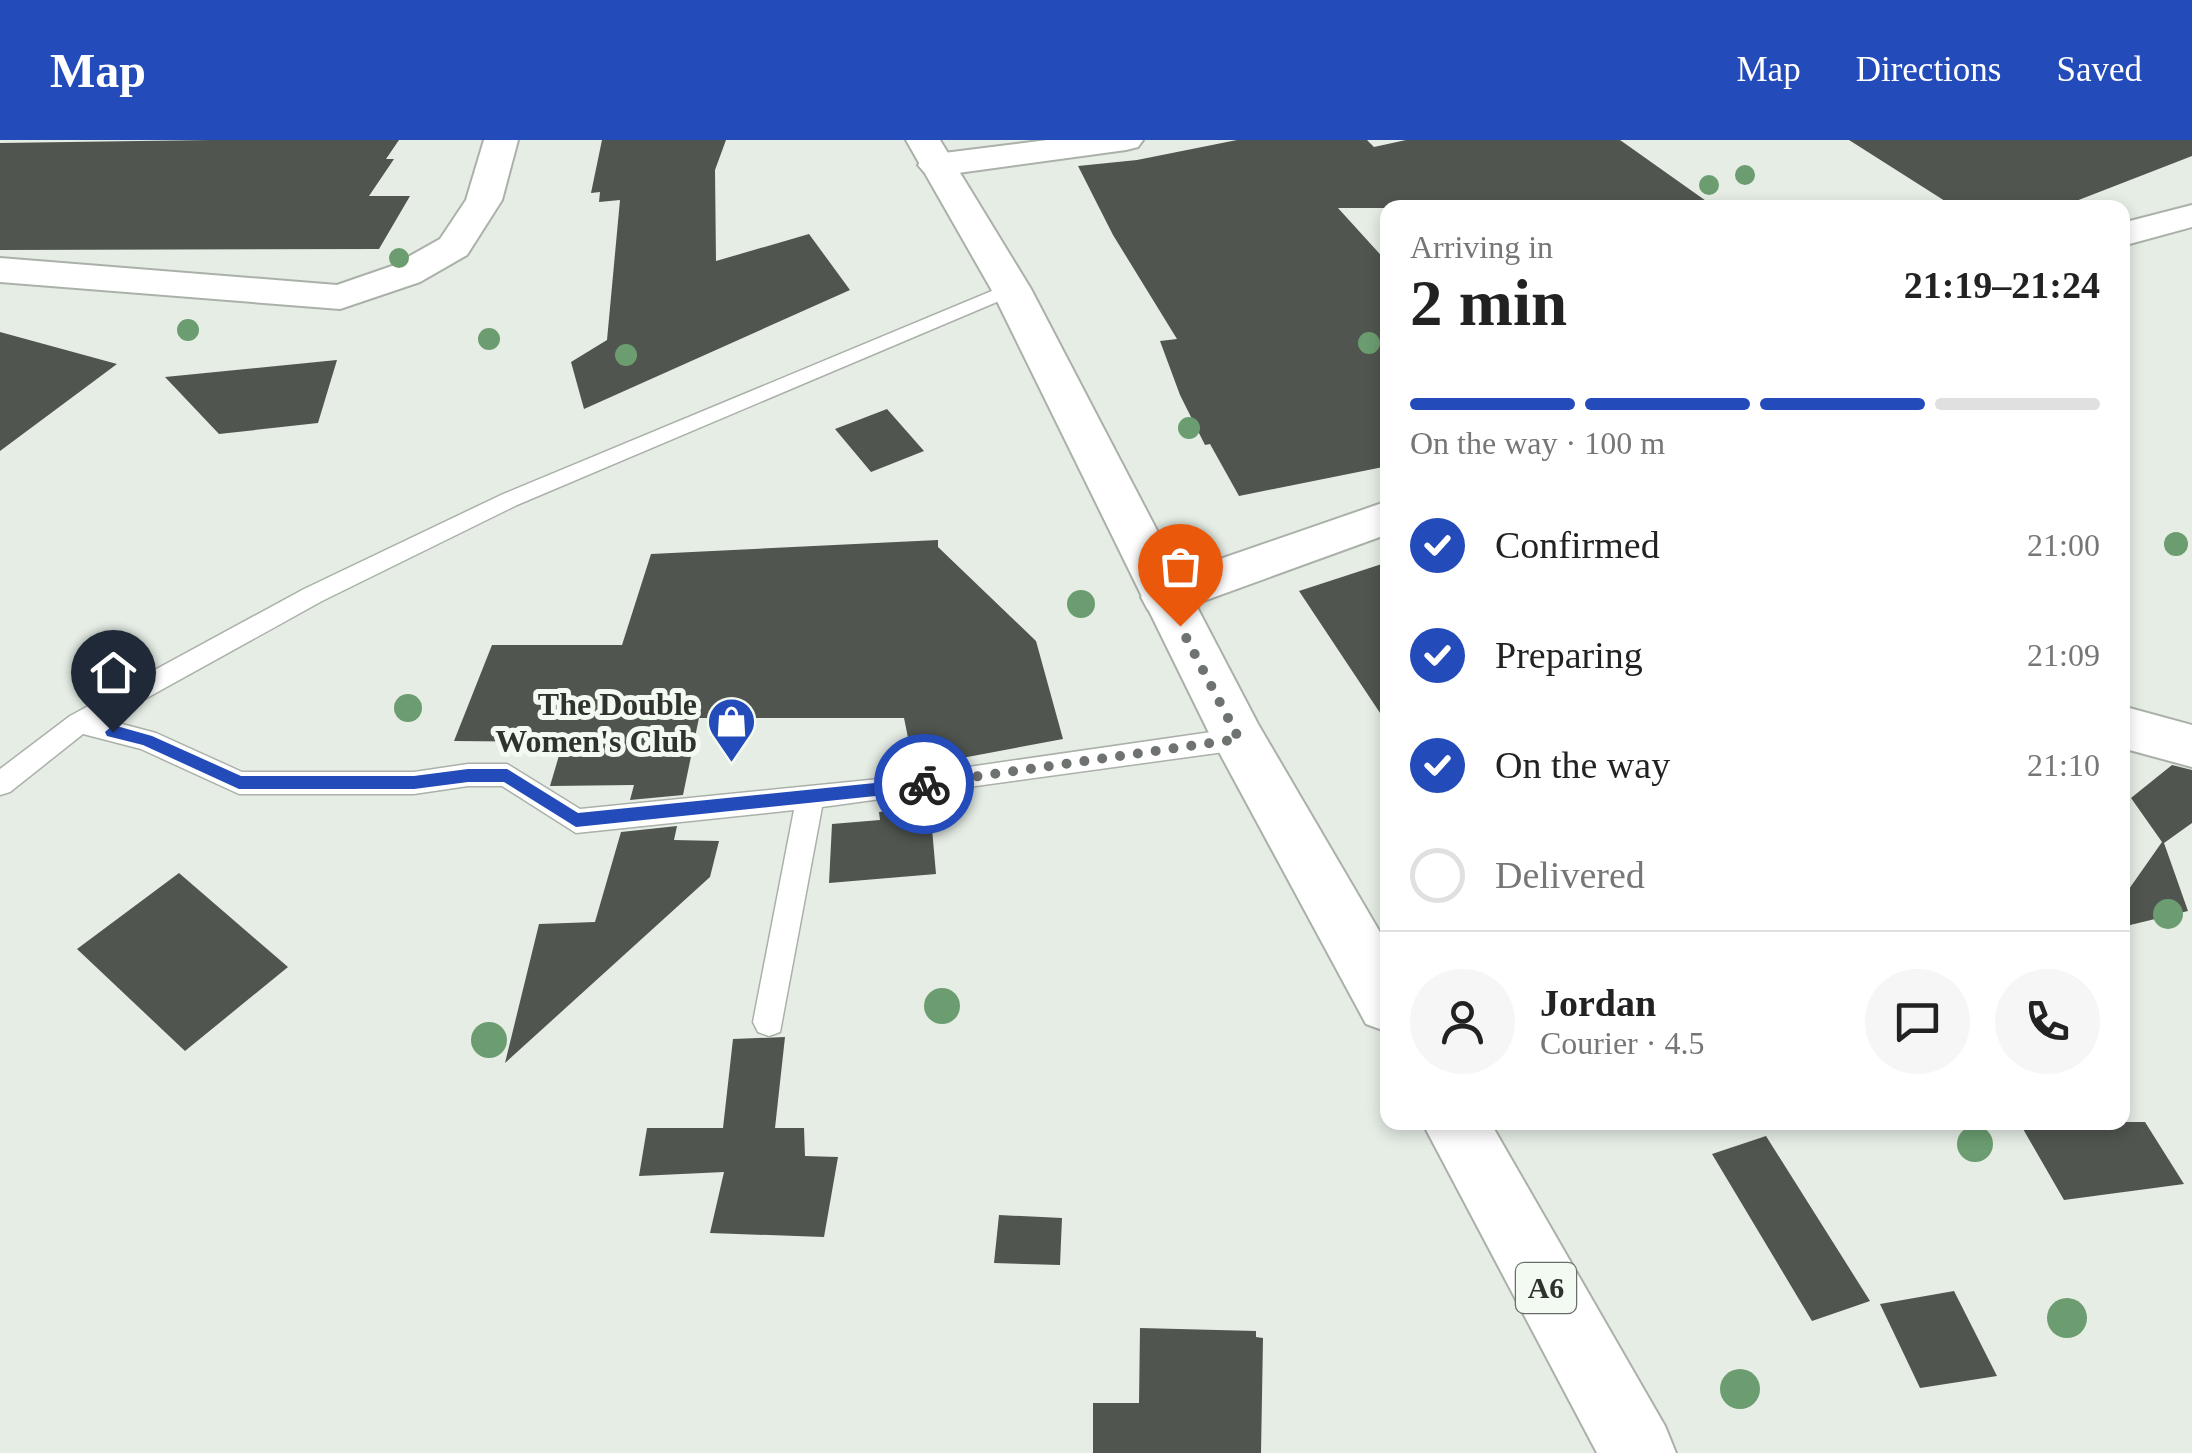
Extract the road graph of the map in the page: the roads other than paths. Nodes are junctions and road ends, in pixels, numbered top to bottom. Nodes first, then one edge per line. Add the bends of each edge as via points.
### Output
1 (501, 140) edge
2 (1126, 140) edge
3 (930, 153) edge
4 (2192, 216) edge
5 (2130, 233) edge
6 (0, 270) edge
7 (1011, 289) junction
8 (1380, 520) edge
9 (1165, 597) junction
10 (79, 723) junction
11 (2130, 729) edge
12 (1239, 739) junction
13 (2192, 746) edge
14 (0, 784) edge
15 (810, 797) junction
16 (1380, 990) edge
17 (768, 1022) dead end
18 (1458, 1130) edge
19 (1638, 1453) edge

1 - 6 street via 484,200 454,247 406,274 340,297
2 - 3 street
3 - 7 street
4 - 5 street
7 - 9 street
7 - 10 lane via 508,500 312,595
8 - 9 street
9 - 12 street
10 - 14 lane
10 - 15 lane via 146,740 239,783 414,783 507,775 576,820
11 - 13 street
12 - 15 lane
12 - 16 street
15 - 17 lane
18 - 19 street, A6

